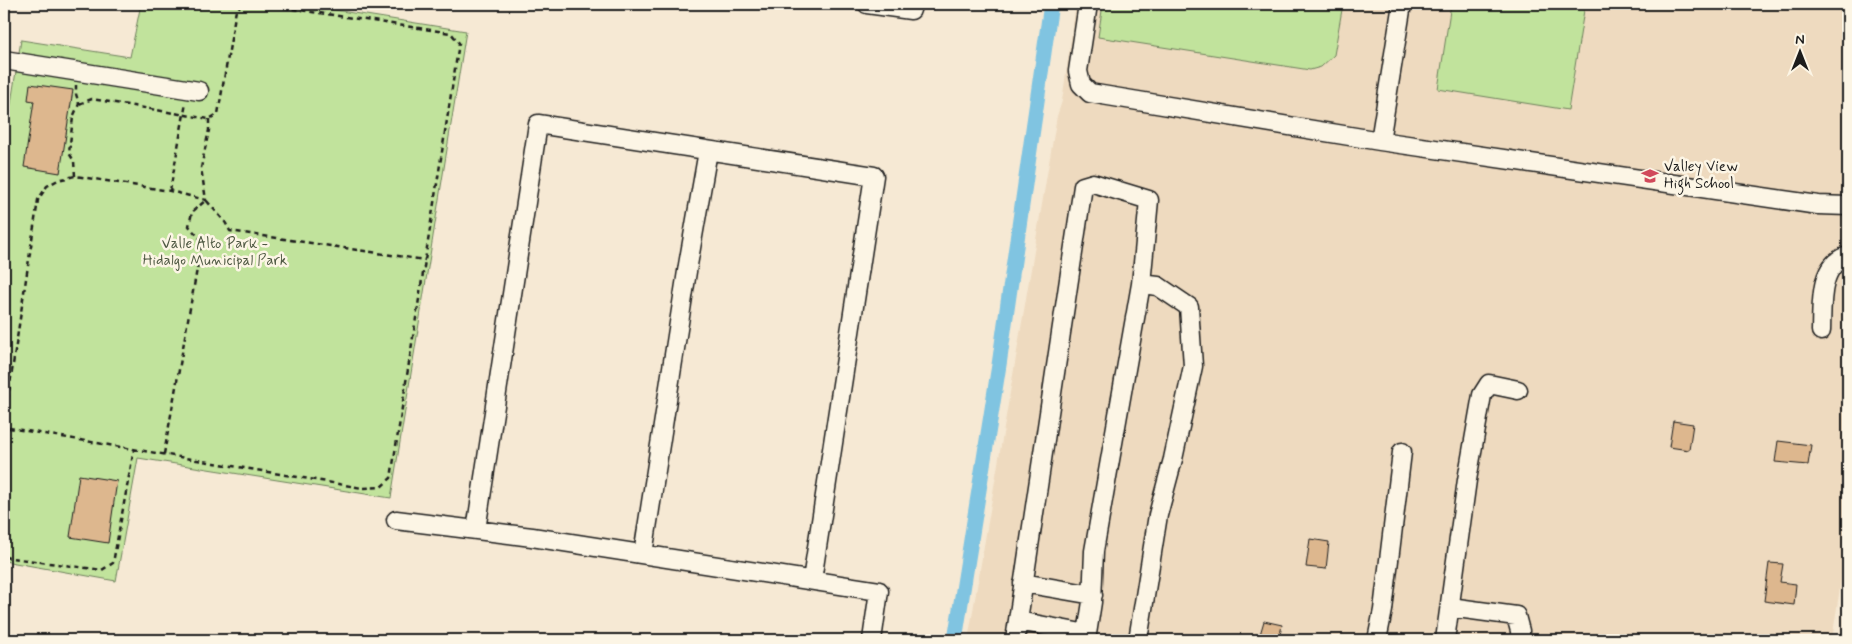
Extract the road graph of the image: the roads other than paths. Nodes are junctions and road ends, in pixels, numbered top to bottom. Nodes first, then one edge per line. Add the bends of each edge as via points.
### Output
1 (867, 4) edge
2 (1088, 4) edge
3 (1402, 4) edge
4 (912, 7) edge
5 (4, 60) edge
6 (194, 90) road end
7 (1380, 141) junction
8 (708, 151) junction
9 (1848, 206) edge
10 (1848, 256) edge
11 (1141, 284) junction
12 (1821, 331) dead end
13 (1518, 390) dead end
14 (1402, 452) dead end
15 (396, 520) dead end
16 (476, 530) junction
17 (643, 554) junction
18 (812, 580) junction
19 (1023, 583) junction
20 (1092, 595) junction
21 (1450, 607) junction
22 (1018, 621) junction
23 (1087, 637) edge
24 (872, 640) edge
25 (1015, 640) edge
26 (1138, 640) edge
27 (1378, 640) edge
28 (1445, 640) edge
29 (1520, 640) edge

1 - 4 street
2 - 7 street via 1078,70 1081,84 1090,93
3 - 7 street
5 - 6 street
7 - 9 street via 1818,205
8 - 16 street via 538,124
8 - 17 street
8 - 18 street via 874,176
10 - 12 street via 1832,265 1827,276
11 - 19 street via 1149,200 1092,182 1083,186
11 - 20 street via 1094,551
11 - 26 street via 1158,286 1189,307 1193,366 1158,515
13 - 21 street via 1489,384 1482,395 1466,480
14 - 27 street
15 - 16 street
16 - 17 street
17 - 18 street
18 - 24 street via 879,591
19 - 20 street
19 - 22 street
20 - 23 street
21 - 28 street
21 - 29 street via 1516,616
22 - 23 street
22 - 25 street

